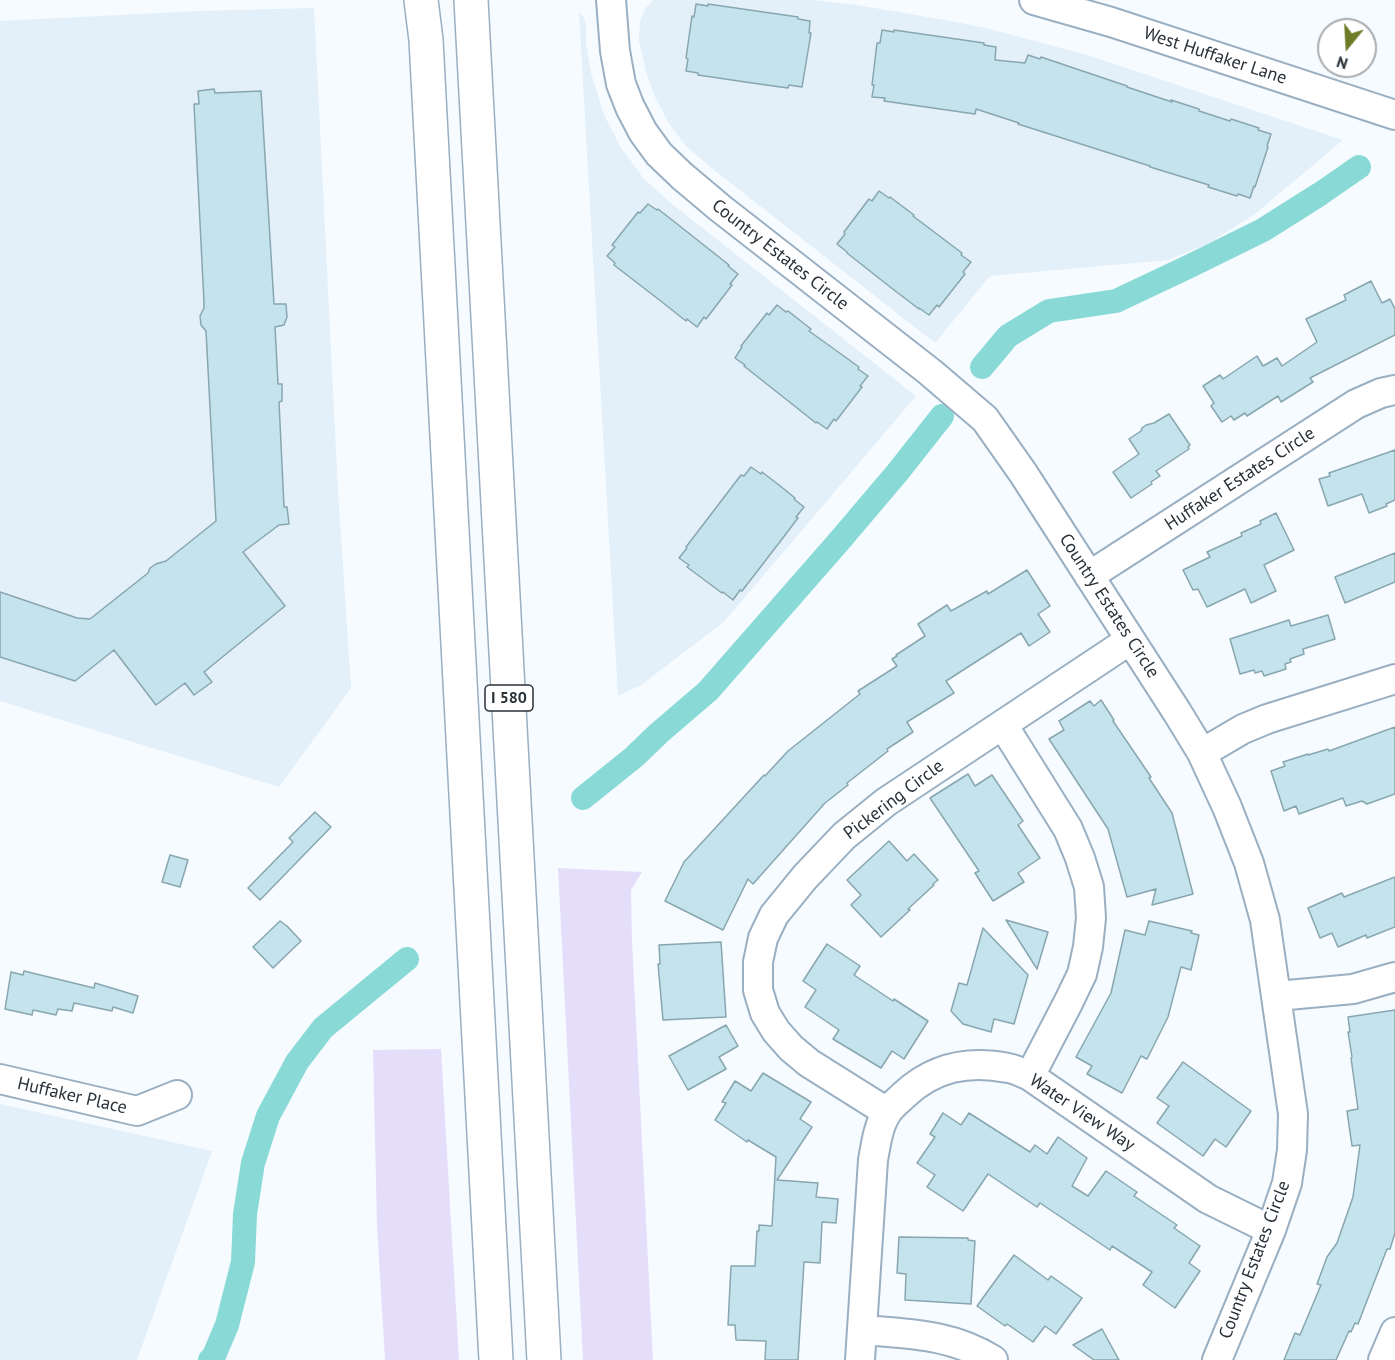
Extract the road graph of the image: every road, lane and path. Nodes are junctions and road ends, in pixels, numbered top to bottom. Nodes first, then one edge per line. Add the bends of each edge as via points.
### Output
1 (421, 0) edge
2 (471, 0) edge
3 (611, 0) edge
4 (1034, 0) edge
5 (1114, 11) edge
6 (1395, 115) edge
7 (1395, 390) edge
8 (1089, 576) junction
9 (1130, 640) junction
10 (1395, 679) edge
11 (1002, 725) junction
12 (1202, 753) junction
13 (1395, 977) edge
14 (1276, 996) junction
15 (1030, 1076) junction
16 (0, 1079) edge
17 (177, 1095) dead end
18 (887, 1112) junction
19 (1270, 1230) junction
20 (862, 1330) junction
21 (1395, 1332) edge
22 (496, 1360) edge
23 (544, 1360) edge
24 (860, 1360) edge
25 (993, 1360) edge
26 (1217, 1360) edge
27 (1383, 1360) edge

1 - 22 highway, I 580
2 - 23 highway, I 580
3 - 8 street, Country Estates Circle via 621,84 643,132 659,153 682,177 985,419
4 - 5 street, West Huffaker Lane via 1067,8
5 - 6 street, West Huffaker Lane
7 - 8 street, Huffaker Estates Circle via 1356,404
8 - 9 street, Country Estates Circle
9 - 11 street, Pickering Circle
9 - 12 street, Country Estates Circle
10 - 12 street via 1267,719
11 - 15 street via 1068,829 1089,887 1091,918 1082,974
11 - 18 street, Pickering Circle via 886,802 844,836 774,915 763,938 758,990 776,1031 809,1063
12 - 14 street, Country Estates Circle via 1250,863 1265,920
13 - 14 street via 1353,989
14 - 19 street, Country Estates Circle via 1293,1114 1287,1183
15 - 18 street, Water View Way via 1010,1068 960,1066 916,1083
15 - 19 street, Water View Way via 1208,1199
16 - 17 street, Huffaker Place via 137,1111
18 - 20 street, Water View Way via 873,1160
19 - 26 street, Country Estates Circle
20 - 24 street, Water View Way
20 - 25 street via 944,1338
21 - 27 street

